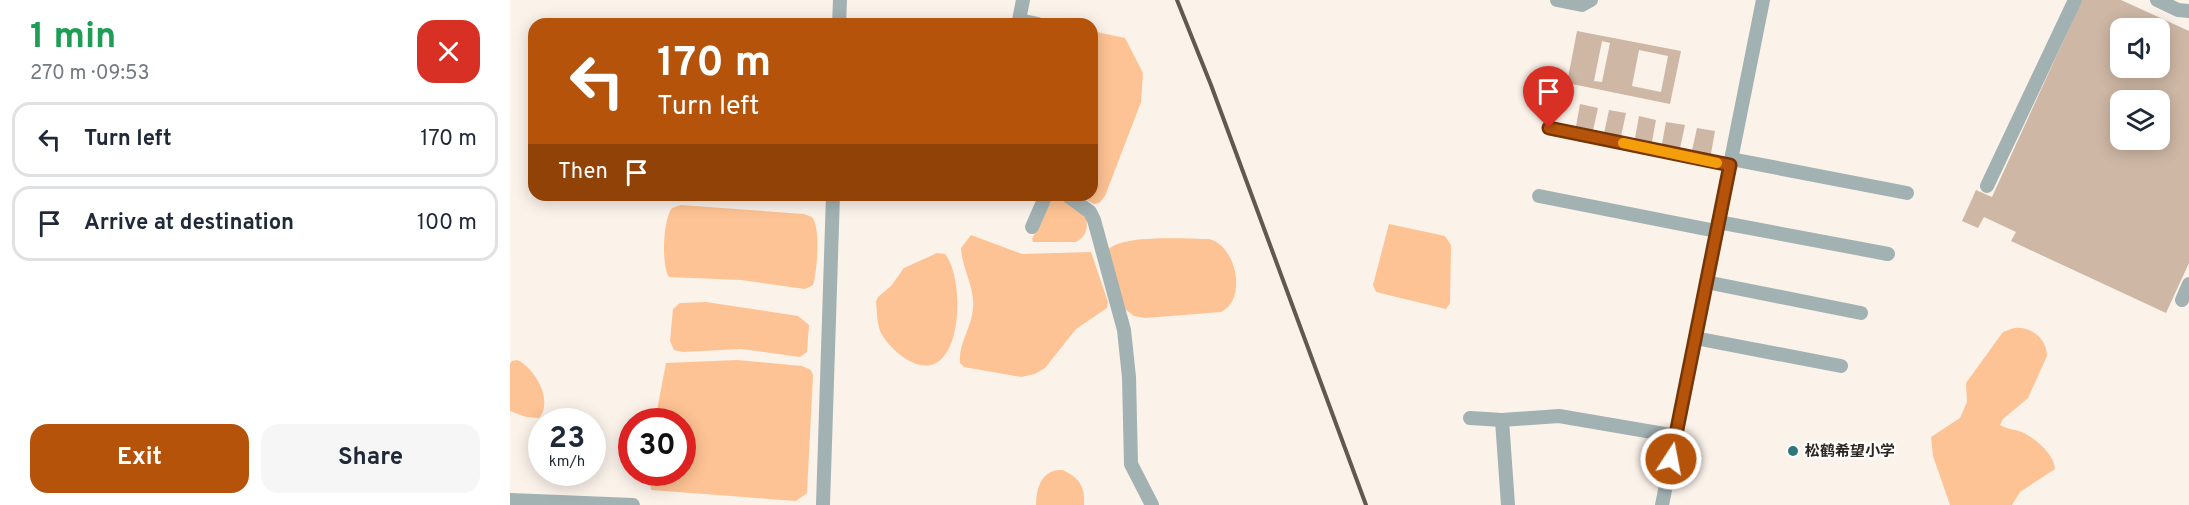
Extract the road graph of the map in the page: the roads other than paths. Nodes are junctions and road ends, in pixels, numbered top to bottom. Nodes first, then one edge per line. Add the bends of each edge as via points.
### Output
1 (840, 0) edge
2 (1023, 0) edge
3 (1557, 0) edge
4 (1591, 0) edge
5 (1763, 0) edge
6 (2075, 0) edge
7 (2157, 0) edge
8 (2189, 11) edge
9 (839, 18) edge
10 (1019, 18) edge
11 (1549, 128) dead end
12 (1730, 162) junction
13 (1987, 186) dead end
14 (1907, 193) dead end
15 (1539, 196) dead end
16 (833, 201) edge
17 (1043, 201) edge
18 (1075, 201) edge
19 (1032, 227) dead end
20 (1717, 227) junction
21 (1888, 255) dead end
22 (1706, 282) junction
23 (2189, 284) edge
24 (2182, 300) dead end
25 (1861, 313) dead end
26 (1695, 338) junction
27 (1841, 366) dead end
28 (1470, 418) dead end
29 (1502, 420) junction
30 (1676, 436) junction
31 (510, 500) edge
32 (633, 505) edge
33 (823, 505) edge
34 (1152, 505) edge
35 (1508, 505) edge
36 (1662, 505) edge

1 - 9 street
2 - 10 street
3 - 4 street via 1582,5
5 - 12 street
6 - 13 street
7 - 8 street
11 - 12 street
12 - 14 street
12 - 20 street
15 - 20 street
16 - 33 street
17 - 19 street
18 - 34 street via 1094,220 1124,330 1130,377 1131,464
20 - 21 street
20 - 22 street
22 - 25 street
22 - 26 street
23 - 24 street
26 - 27 street
26 - 30 street
28 - 29 street
29 - 30 street via 1559,416
29 - 35 street
30 - 36 street
31 - 32 street

